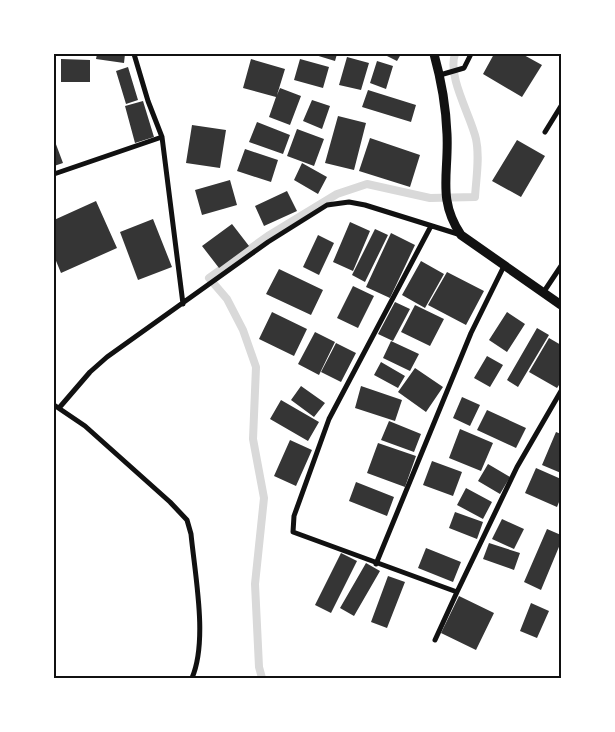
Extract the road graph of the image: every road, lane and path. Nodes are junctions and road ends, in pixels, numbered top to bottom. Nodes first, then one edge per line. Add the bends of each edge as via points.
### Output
1 (134, 54) edge
2 (434, 54) edge
3 (471, 54) edge
4 (440, 75) junction
5 (561, 106) edge
6 (545, 132) dead end
7 (162, 137) junction
8 (54, 174) edge
9 (431, 226) junction
10 (461, 236) junction
11 (504, 266) junction
12 (561, 266) edge
13 (543, 293) junction
14 (183, 304) junction
15 (561, 305) edge
16 (561, 391) edge
17 (56, 407) edge
18 (376, 564) junction
19 (457, 592) junction
20 (435, 640) dead end
21 (192, 678) edge

1 - 7 street
2 - 4 street
3 - 4 street via 464,68
4 - 10 street via 448,135 444,176 452,222
5 - 6 street
7 - 8 street
7 - 14 street
9 - 10 street
9 - 14 street via 365,205 349,202 327,206 268,242
9 - 18 street via 329,419 292,527 297,535
10 - 11 street
11 - 13 street
11 - 18 street via 471,333
12 - 13 street
13 - 15 street
14 - 17 street via 106,357
16 - 19 street via 517,467
17 - 21 street via 85,426 187,520 191,534 200,646
18 - 19 street
19 - 20 street

